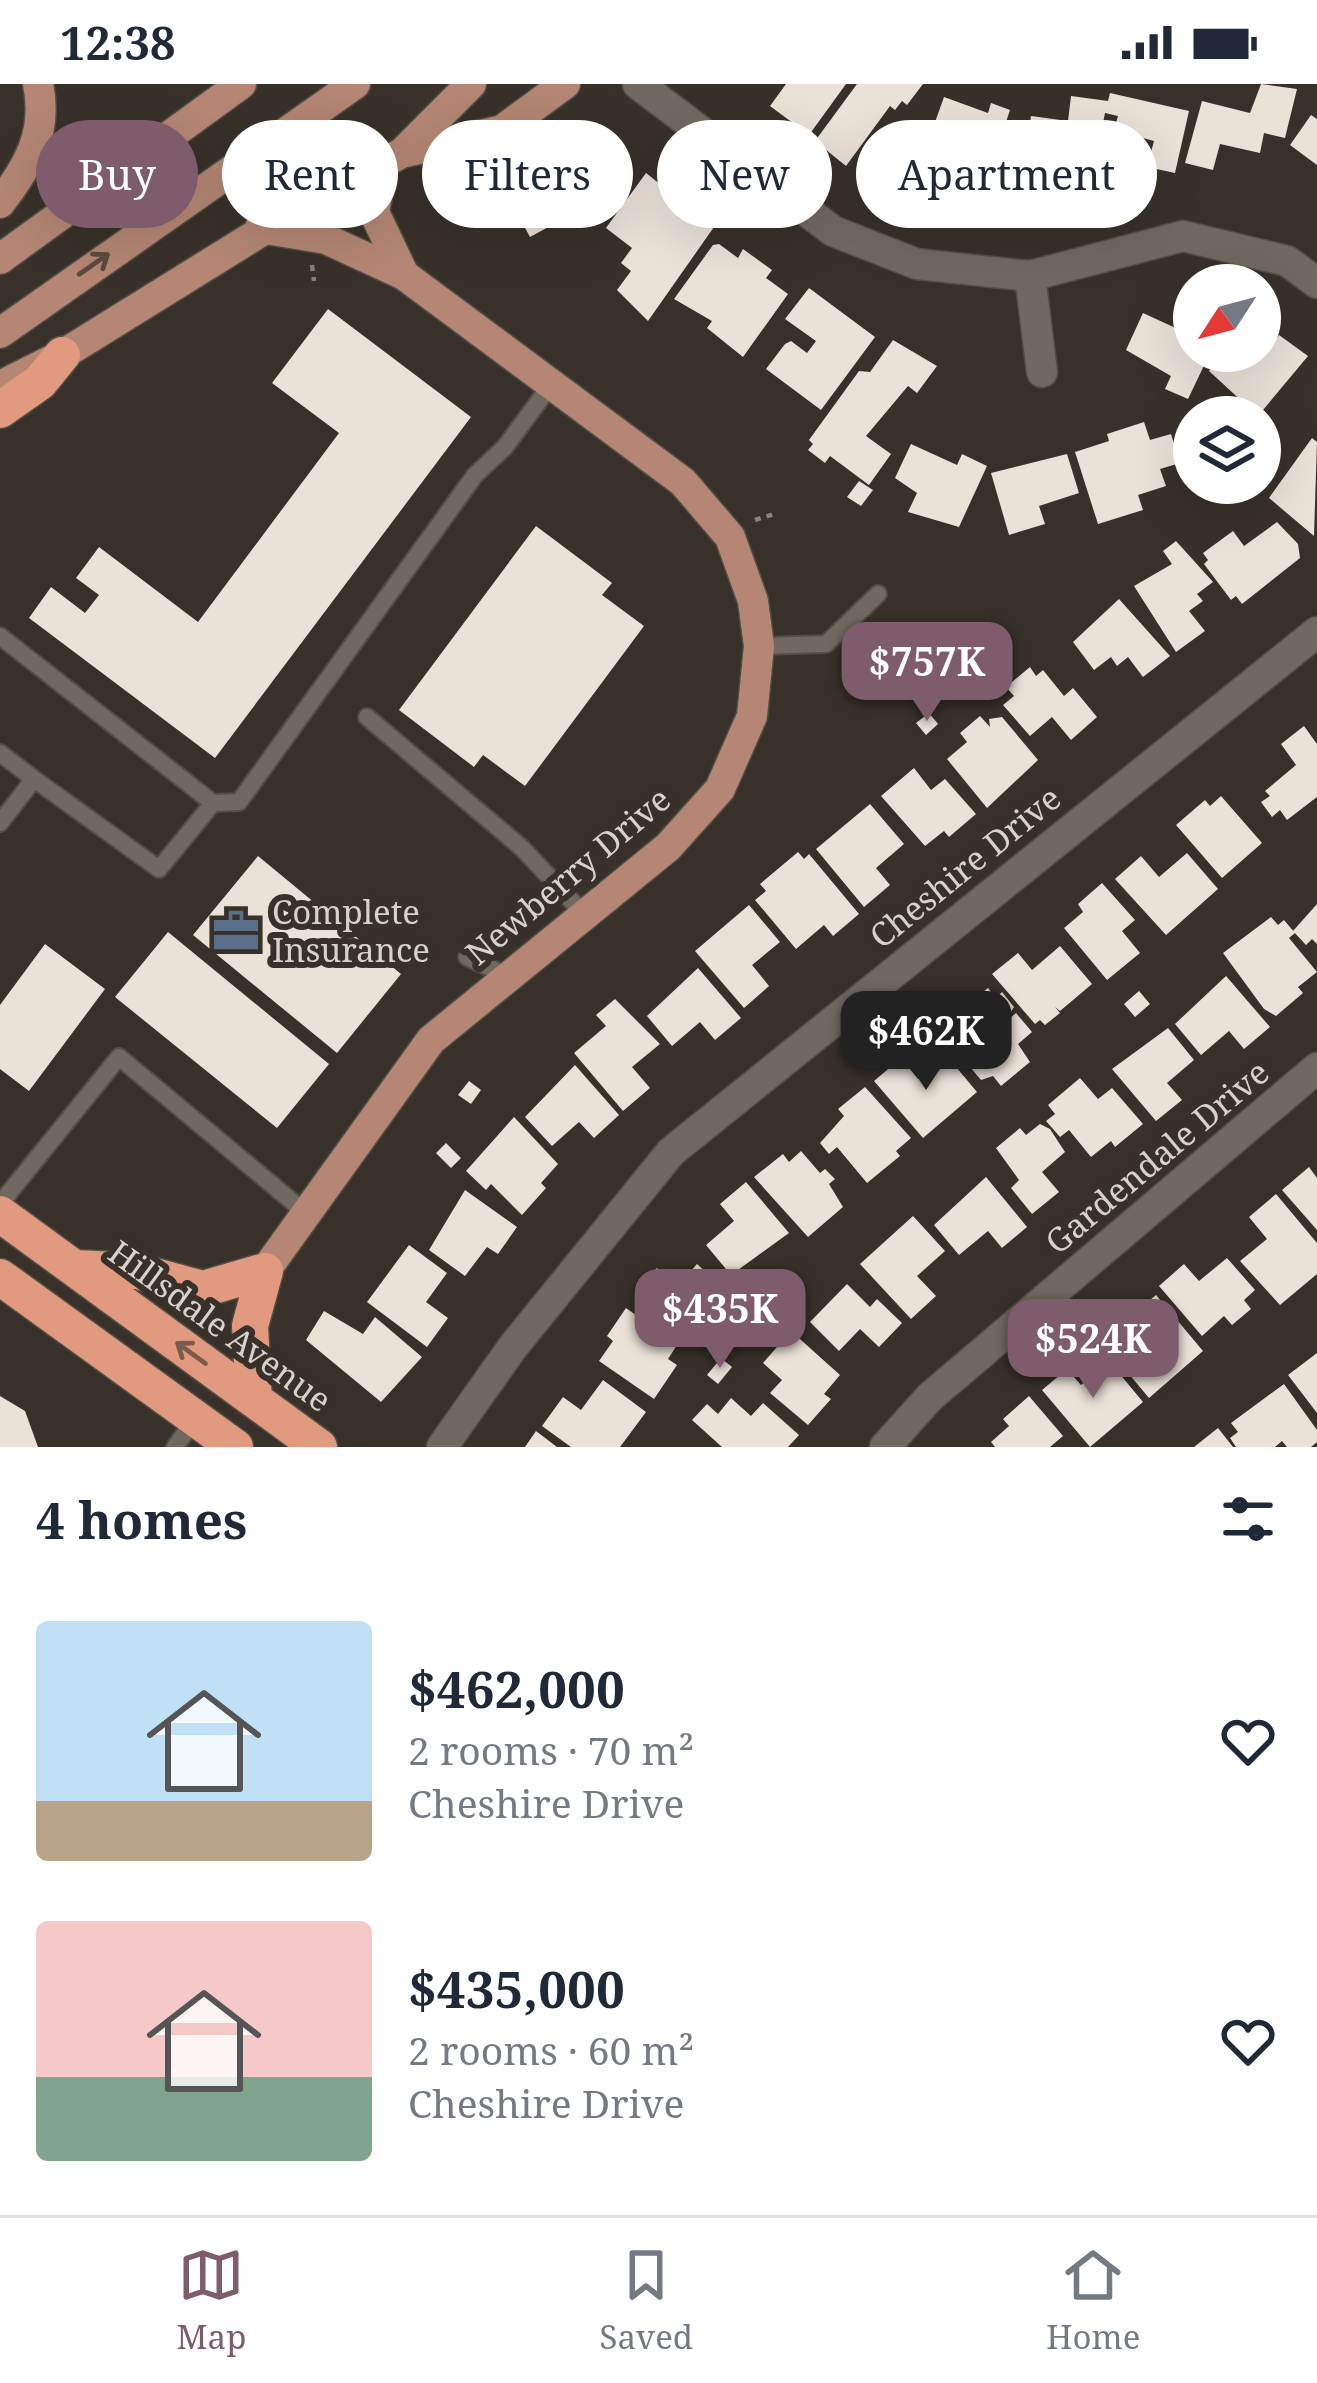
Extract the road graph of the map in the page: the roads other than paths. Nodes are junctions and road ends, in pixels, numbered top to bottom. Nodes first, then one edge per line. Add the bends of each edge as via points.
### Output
1 (38, 84) edge
2 (241, 84) edge
3 (355, 84) edge
4 (472, 84) edge
5 (565, 84) edge
6 (638, 84) edge
7 (398, 152) edge
8 (398, 156) edge
9 (0, 203) edge
10 (260, 228) joint
11 (382, 228) edge
12 (0, 259) edge
13 (404, 274) junction
14 (1030, 276) junction
15 (1317, 283) edge
16 (0, 333) edge
17 (62, 355) junction
18 (1042, 372) dead end
19 (553, 382) junction
20 (0, 386) edge
21 (0, 410) edge
22 (878, 594) dead end
23 (1317, 632) edge
24 (0, 635) edge
25 (759, 646) junction
26 (368, 717) dead end
27 (0, 753) edge
28 (34, 779) junction
29 (213, 803) junction
30 (0, 823) edge
31 (584, 914) junction
32 (467, 957) dead end
33 (507, 976) junction
34 (1317, 1068) edge
35 (0, 1204) edge
36 (306, 1213) junction
37 (0, 1214) edge
38 (75, 1268) junction
39 (265, 1270) junction
40 (0, 1277) edge
41 (254, 1399) junction
42 (185, 1432) edge
43 (236, 1447) edge
44 (319, 1447) edge
45 (442, 1447) edge
46 (885, 1447) edge

1 - 9 main road via 37,146
2 - 12 main road
16 -> 3 main road
4 - 7 main road
5 - 8 main road via 502,130
6 - 14 street via 833,231 917,264
10 - 13 main road, Newberry Drive via 326,239
10 - 17 main road
11 - 13 main road
13 - 19 main road, Newberry Drive
14 - 15 street via 1183,236 1287,261
14 - 18 street
17 - 20 main road
17 - 21 highway
19 - 25 main road, Newberry Drive via 682,482 730,537
19 - 29 lane via 475,476 239,802
22 - 25 lane via 826,644
23 - 45 street, Cheshire Drive via 671,1152
24 - 29 lane
25 - 31 main road, Newberry Drive via 752,716 720,789 668,847
26 - 31 lane via 522,848
27 - 28 lane
28 - 29 lane via 159,868
28 - 30 lane
31 - 33 main road, Newberry Drive
32 - 33 lane
33 - 36 main road, Newberry Drive via 430,1040
34 - 46 street, Gardendale Drive via 930,1397
35 - 36 lane via 119,1057
36 - 39 main road, Newberry Drive
37 - 38 highway, Hillsdale Avenue
38 - 39 highway via 137,1271 203,1289
41 -> 38 highway, Hillsdale Avenue
39 - 41 highway via 250,1326
40 - 42 highway
41 - 44 highway, Hillsdale Avenue
42 - 43 highway

